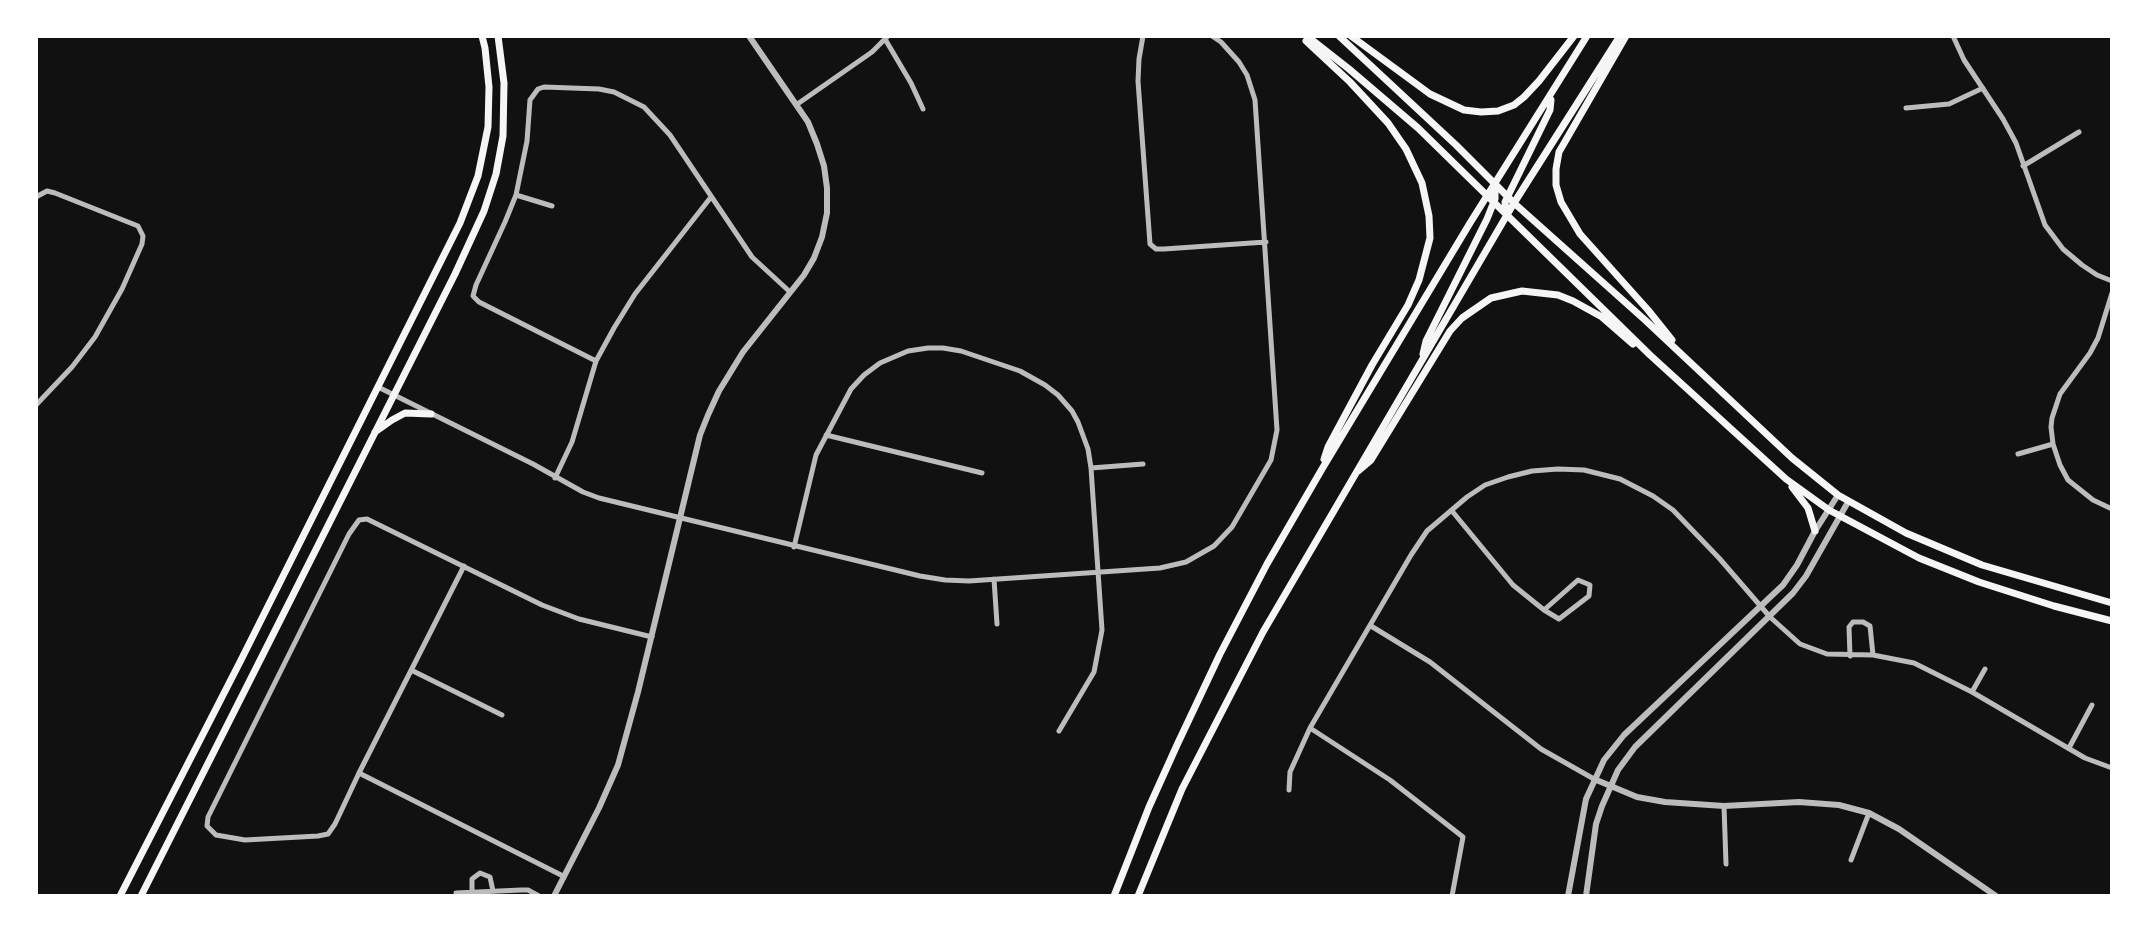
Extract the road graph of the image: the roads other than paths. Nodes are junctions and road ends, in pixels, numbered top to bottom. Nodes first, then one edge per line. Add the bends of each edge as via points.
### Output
1 (482, 36) edge
2 (498, 36) edge
3 (749, 36) edge
4 (1143, 36) edge
5 (1212, 36) edge
6 (1306, 36) edge
7 (1339, 36) edge
8 (1351, 36) edge
9 (1574, 36) edge
10 (1587, 36) edge
11 (1620, 36) edge
12 (1626, 36) edge
13 (1953, 36) edge
14 (886, 37) edge
15 (1983, 88) junction
16 (1552, 94) junction
17 (795, 105) junction
18 (1906, 108) dead end
19 (923, 109) dead end
20 (2079, 132) dead end
21 (2023, 166) junction
22 (1495, 184) junction
23 (516, 195) junction
24 (36, 197) edge
25 (711, 197) junction
26 (1490, 200) junction
27 (1511, 200) junction
28 (552, 206) dead end
29 (1507, 216) junction
30 (1266, 242) junction
31 (2112, 281) edge
32 (790, 292) junction
33 (2112, 293) edge
34 (1650, 355) junction
35 (1685, 357) junction
36 (596, 361) junction
37 (1420, 364) junction
38 (378, 387) junction
39 (392, 394) junction
40 (36, 405) edge
41 (431, 414) junction
42 (373, 434) junction
43 (826, 435) junction
44 (2053, 444) junction
45 (2018, 454) dead end
46 (1143, 464) dead end
47 (1091, 468) junction
48 (1322, 469) junction
49 (982, 473) dead end
50 (1354, 475) junction
51 (555, 478) junction
52 (1786, 479) junction
53 (1838, 495) junction
54 (1848, 502) junction
55 (2112, 509) edge
56 (1829, 510) junction
57 (1452, 511) junction
58 (1840, 516) junction
59 (681, 518) junction
60 (1815, 531) junction
61 (794, 547) junction
62 (464, 566) junction
63 (1098, 571) junction
64 (994, 579) junction
65 (2112, 603) edge
66 (1760, 605) junction
67 (1544, 610) junction
68 (1770, 617) junction
69 (2112, 621) edge
70 (997, 624) dead end
71 (1371, 626) junction
72 (652, 637) junction
73 (1873, 655) junction
74 (1850, 656) junction
75 (1985, 669) dead end
76 (411, 670) junction
77 (1972, 692) junction
78 (2092, 705) dead end
79 (502, 715) dead end
80 (1310, 728) junction
81 (1059, 731) dead end
82 (2069, 748) junction
83 (2112, 768) edge
84 (359, 773) junction
85 (1594, 779) junction
86 (1610, 786) junction
87 (1289, 790) dead end
88 (1724, 806) junction
89 (1869, 813) junction
90 (1851, 860) dead end
91 (1726, 864) dead end
92 (563, 876) junction
93 (493, 891) junction
94 (472, 892) junction
95 (456, 893) dead end
96 (1992, 895) edge
97 (120, 896) edge
98 (141, 896) edge
99 (539, 896) edge
100 (554, 896) edge
101 (1114, 896) edge
102 (1138, 896) edge
103 (1452, 896) edge
104 (1568, 896) edge
105 (1586, 896) edge

1 - 38 main road via 489,107 478,176
2 - 39 main road via 505,116 494,183 455,274
3 - 17 street
4 - 30 street via 1138,81 1150,244 1164,249
5 - 30 street via 1239,62 1255,100
6 - 26 main road via 1418,128
6 - 48 main road via 1406,149 1422,183 1430,238 1408,305 1328,447
7 - 22 main road
8 - 9 main road via 1430,94 1481,112 1498,111 1524,97
10 - 16 main road
11 - 27 main road
12 - 35 main road via 1559,152 1556,185 1580,234
13 - 15 street
14 - 17 street
14 - 19 street
15 - 18 street via 1949,104
15 - 21 street via 2016,143
16 - 22 main road
16 - 27 main road
17 - 32 street via 821,155 827,213 814,258
20 - 21 street
21 - 31 street via 2055,239 2082,265
22 - 26 main road via 1497,192
22 - 27 main road
23 - 25 street via 531,96 544,87 614,92 644,107 670,135
23 - 28 street
23 - 36 street via 473,296
24 - 40 street via 51,191 138,226 143,236 95,337
25 - 32 street via 752,257
25 - 36 street via 635,294
26 - 29 main road
26 - 37 main road
26 - 48 main road
27 - 29 main road via 1504,207
27 - 35 main road
29 - 34 main road
29 - 37 main road
30 - 63 street via 1277,430 1271,460 1232,527 1214,546 1174,566
32 - 59 street via 719,391 700,435
33 - 44 street via 2098,338 2060,394 2052,418
34 - 50 main road via 1602,317 1558,295 1522,291 1491,298 1450,331 1371,460
34 - 52 main road
35 - 53 main road via 1781,449
36 - 51 street via 572,442
37 - 50 main road
38 - 39 street
38 - 97 main road
39 - 41 street
39 - 42 main road
41 - 42 main road via 405,413
41 - 51 street
42 - 98 main road
43 - 47 street via 851,389 871,369 908,351 943,348 1020,371 1058,395 1078,422
43 - 49 street
43 - 61 street via 816,455
44 - 45 street
44 - 55 street via 2068,480
46 - 47 street
47 - 63 street
48 - 101 main road via 1220,654
50 - 102 main road via 1225,702
51 - 59 street via 599,498
52 - 56 main road
52 - 60 main road via 1808,508
53 - 54 main road
53 - 56 street
54 - 58 street
54 - 65 main road via 1982,565
56 - 58 main road
56 - 60 street
57 - 66 street via 1485,485 1532,471 1584,470 1620,479 1673,510
57 - 67 street via 1513,585
57 - 71 street via 1427,531
58 - 68 street via 1806,576
58 - 69 main road via 1919,558 1979,582
59 - 61 street
59 - 72 street
60 - 66 street via 1783,585
61 - 64 street via 932,578
62 - 72 street via 561,613
62 - 76 street
62 - 84 street via 367,519 359,520 207,826 216,835 245,840 328,834
63 - 64 street
63 - 81 street via 1098,659
64 - 70 street
66 - 68 street
66 - 85 street via 1624,735
67 - 67 street via 1559,619 1589,596 1590,585 1578,580
68 - 74 street via 1800,644
68 - 86 street via 1635,747
71 - 80 street
71 - 85 street via 1430,662 1541,749
72 - 92 street via 618,765
73 - 74 street
73 - 74 street via 1870,626 1853,622
73 - 77 street via 1914,663
75 - 77 street
76 - 79 street
76 - 84 street
77 - 82 street
78 - 82 street
80 - 87 street via 1290,772
80 - 103 street via 1390,780 1463,837
82 - 83 street
84 - 92 street
85 - 86 street
85 - 104 street
86 - 88 street via 1665,802
86 - 105 street via 1596,824
88 - 89 street via 1799,802
88 - 91 street
89 - 90 street
89 - 96 street
92 - 100 street
93 - 94 street
93 - 94 street via 490,877 480,873 473,877
93 - 99 street via 528,890
94 - 95 street

